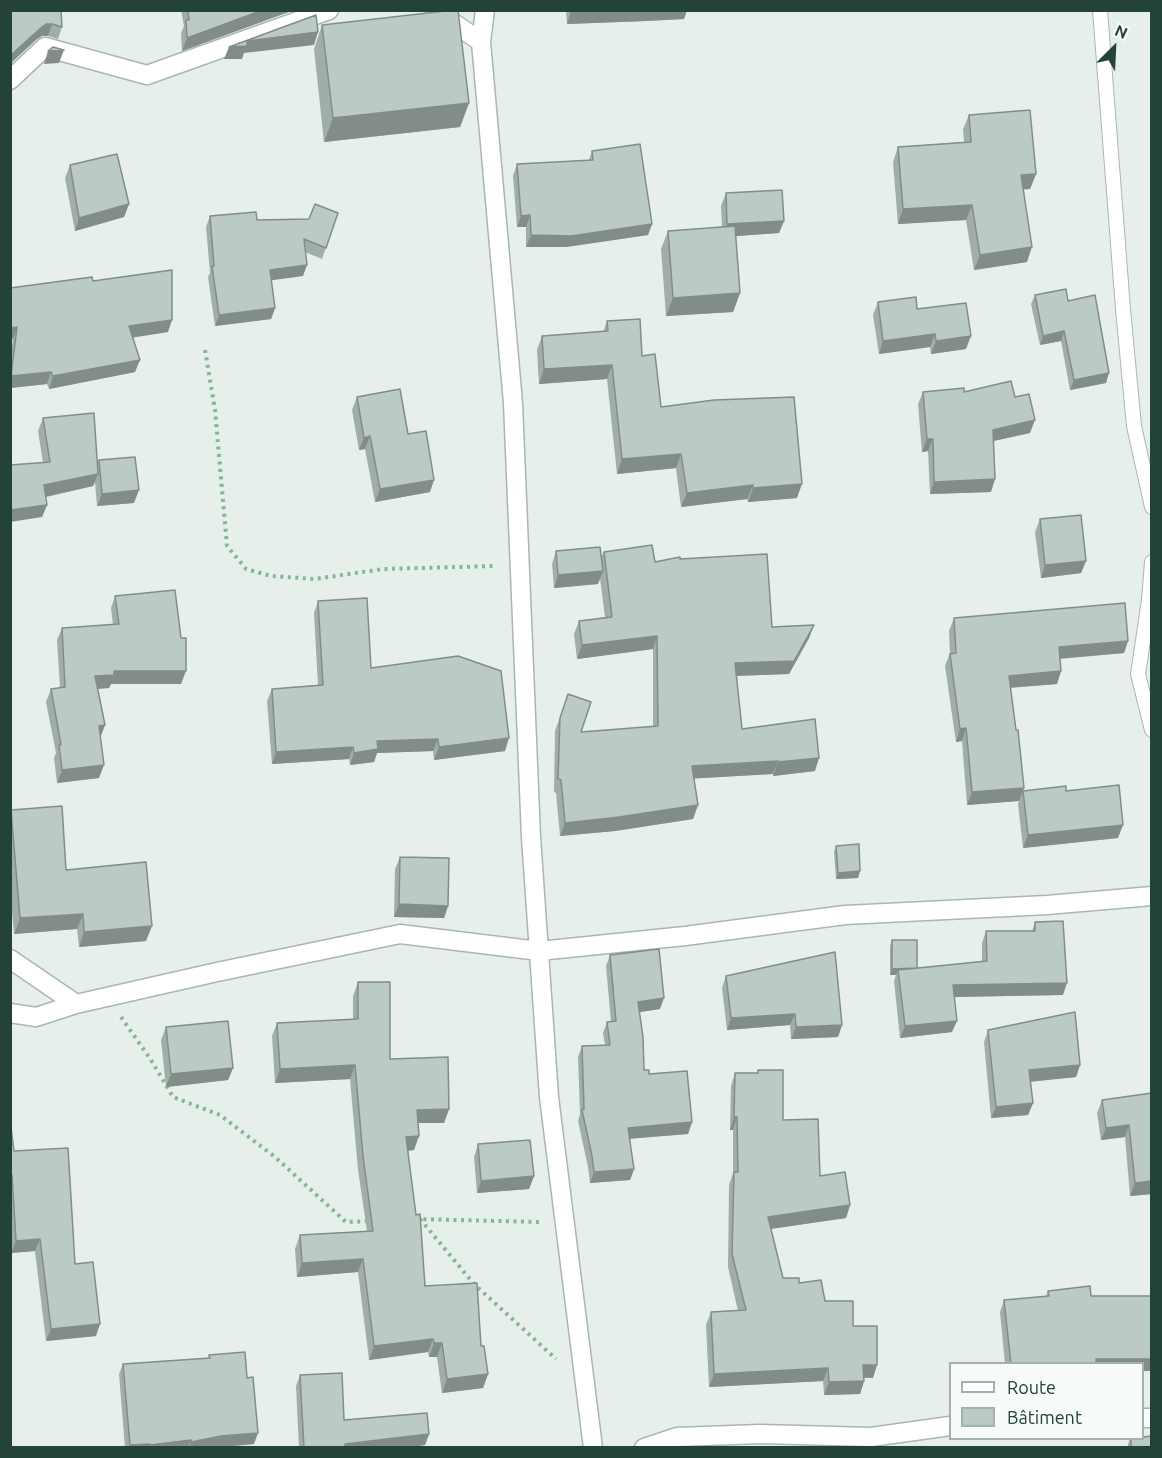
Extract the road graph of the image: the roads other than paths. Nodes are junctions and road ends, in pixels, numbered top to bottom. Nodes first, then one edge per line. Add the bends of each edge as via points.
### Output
1 (329, 10) edge
2 (435, 10) edge
3 (485, 10) edge
4 (1100, 10) edge
5 (481, 42) junction
6 (10, 80) edge
7 (1152, 507) edge
8 (1152, 562) edge
9 (1152, 730) edge
10 (1152, 896) edge
11 (539, 951) junction
12 (10, 959) edge
13 (76, 1004) junction
14 (10, 1013) edge
15 (949, 1426) edge
16 (593, 1448) edge
17 (644, 1448) edge

1 - 6 street via 147,75 45,47
2 - 5 street
3 - 5 street
4 - 7 lane via 1134,426
5 - 11 street via 513,403
8 - 9 lane via 1138,674
10 - 11 street via 845,915
11 - 13 street via 400,934
11 - 16 street via 549,1097
12 - 13 street
13 - 14 street via 36,1017
15 - 17 street via 871,1437 677,1437

